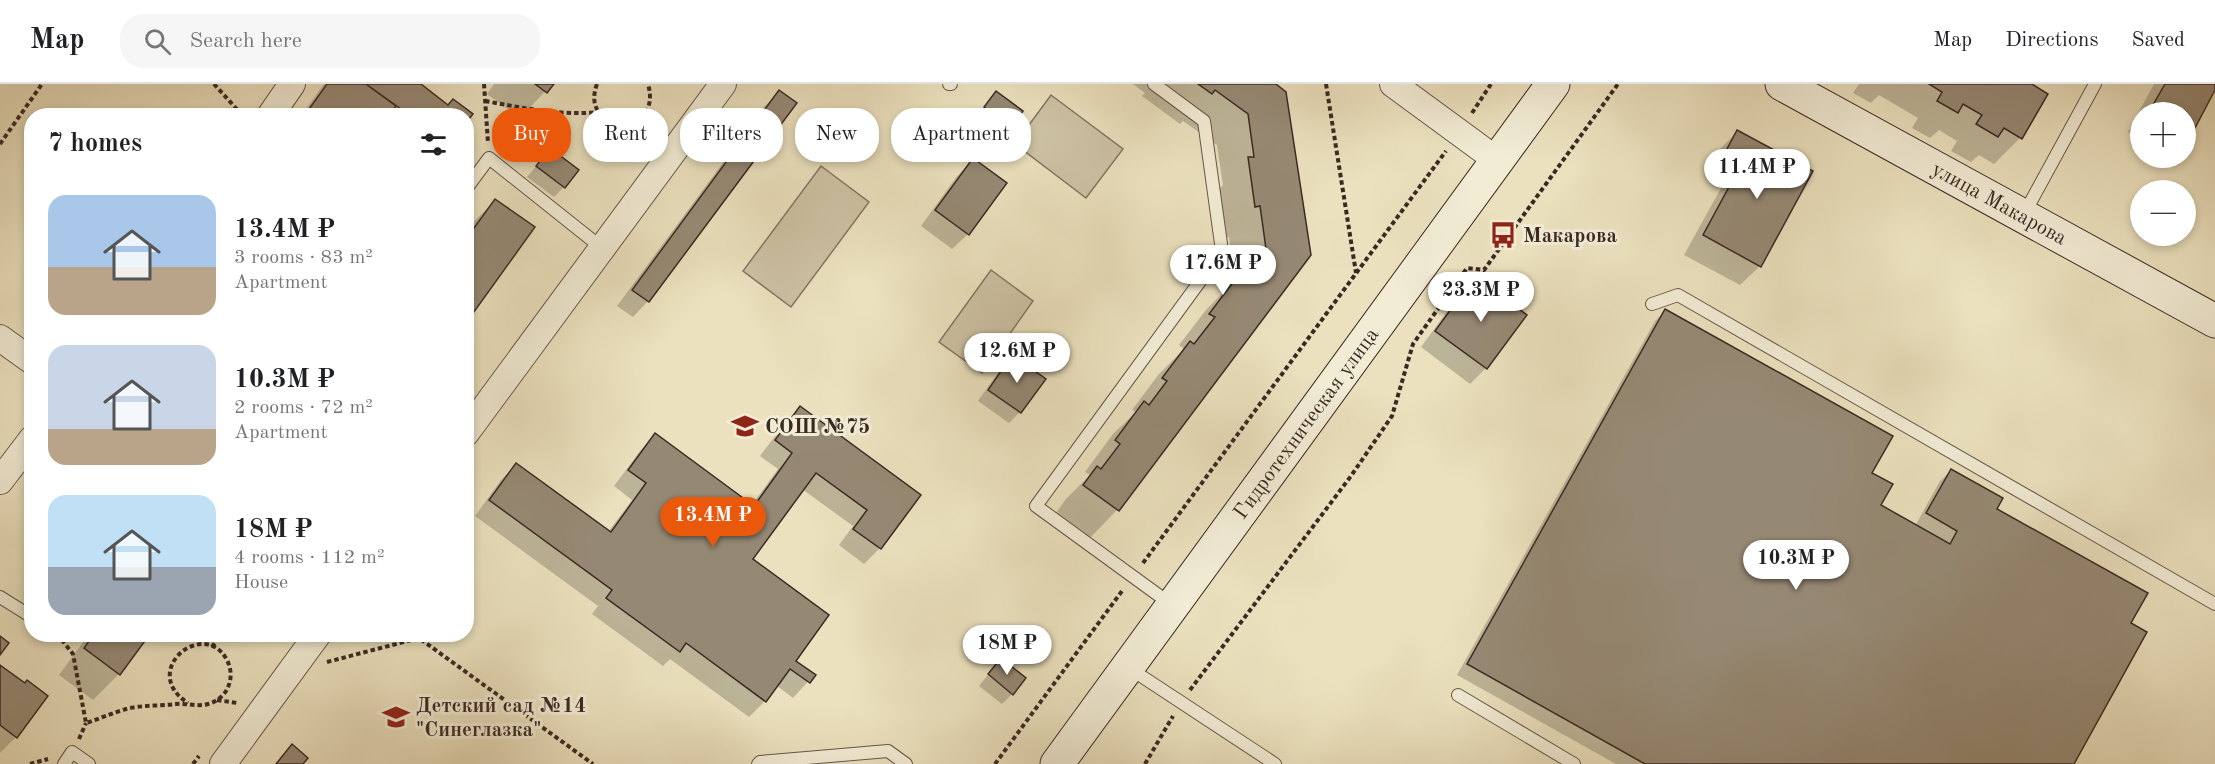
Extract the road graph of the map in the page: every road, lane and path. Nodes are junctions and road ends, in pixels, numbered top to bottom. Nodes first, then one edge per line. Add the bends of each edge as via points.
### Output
1 (42, 84) edge
2 (214, 84) edge
3 (292, 84) edge
4 (484, 84) edge
5 (597, 84) edge
6 (649, 84) edge
7 (723, 84) edge
8 (1154, 84) edge
9 (1326, 84) edge
10 (1393, 84) edge
11 (1491, 84) edge
12 (1553, 84) edge
13 (1618, 84) edge
14 (1782, 84) edge
15 (2095, 84) edge
16 (485, 101) junction
17 (25, 108) edge
18 (236, 108) edge
19 (276, 108) edge
20 (598, 108) edge
21 (647, 108) edge
22 (24, 110) edge
23 (583, 113) edge
24 (1460, 133) junction
25 (0, 144) edge
26 (489, 158) junction
27 (1498, 161) junction
28 (474, 178) edge
29 (2022, 217) junction
30 (602, 248) junction
31 (1356, 273) junction
32 (1652, 304) dead end
33 (2215, 321) edge
34 (0, 338) edge
35 (24, 355) edge
36 (474, 422) edge
37 (24, 450) edge
38 (0, 481) edge
39 (1132, 576) junction
40 (0, 597) edge
41 (2215, 604) edge
42 (1173, 606) junction
43 (24, 612) edge
44 (63, 642) edge
45 (215, 642) edge
46 (312, 642) edge
47 (404, 642) edge
48 (425, 642) edge
49 (212, 647) junction
50 (319, 664) dead end
51 (1128, 667) junction
52 (275, 692) junction
53 (1458, 695) dead end
54 (217, 700) junction
55 (1181, 702) junction
56 (188, 703) junction
57 (64, 764) edge
58 (89, 764) edge
59 (223, 764) edge
60 (593, 764) edge
61 (758, 764) edge
62 (906, 764) edge
63 (995, 764) edge
64 (1057, 764) edge
65 (1145, 764) edge
66 (1275, 764) edge
67 (1574, 764) edge

1 - 17 path
2 - 18 path
3 - 19 street
4 - 16 path
5 - 20 path via 594,96
6 - 21 path
7 - 30 street
8 - 39 lane via 1204,121 1222,251 1036,506
9 - 31 path
10 - 24 street
11 - 24 path
12 - 27 main road, Гидротехническая улица
13 - 55 path via 1484,270 1467,268 1413,344 1392,416
14 - 29 main road, улица Макарова
15 - 29 lane
16 - 23 path via 550,113
16 - 26 path
22 - 25 path
24 - 27 street
24 - 31 path
26 - 28 lane
26 - 30 lane
27 - 42 main road, Гидротехническая улица
29 - 33 main road, улица Макарова
30 - 36 street
31 - 39 path
32 - 41 lane via 1678,296
34 - 35 street
37 - 38 street
39 - 42 lane
39 - 63 path
40 - 43 lane
42 - 51 main road, Гидротехническая улица
44 - 56 path via 73,654 86,723 127,709
45 - 49 path
46 - 52 street
47 - 50 path
48 - 60 path
49 - 54 path via 225,656 231,675 224,694
49 - 56 path via 188,647 173,660 173,690
51 - 55 lane
51 - 64 main road, Гидротехническая улица
52 - 54 path via 238,703
52 - 59 street
53 - 67 lane
54 - 56 path via 208,705
55 - 65 path
55 - 66 lane
57 - 58 lane via 72,752
61 - 62 lane via 888,751

